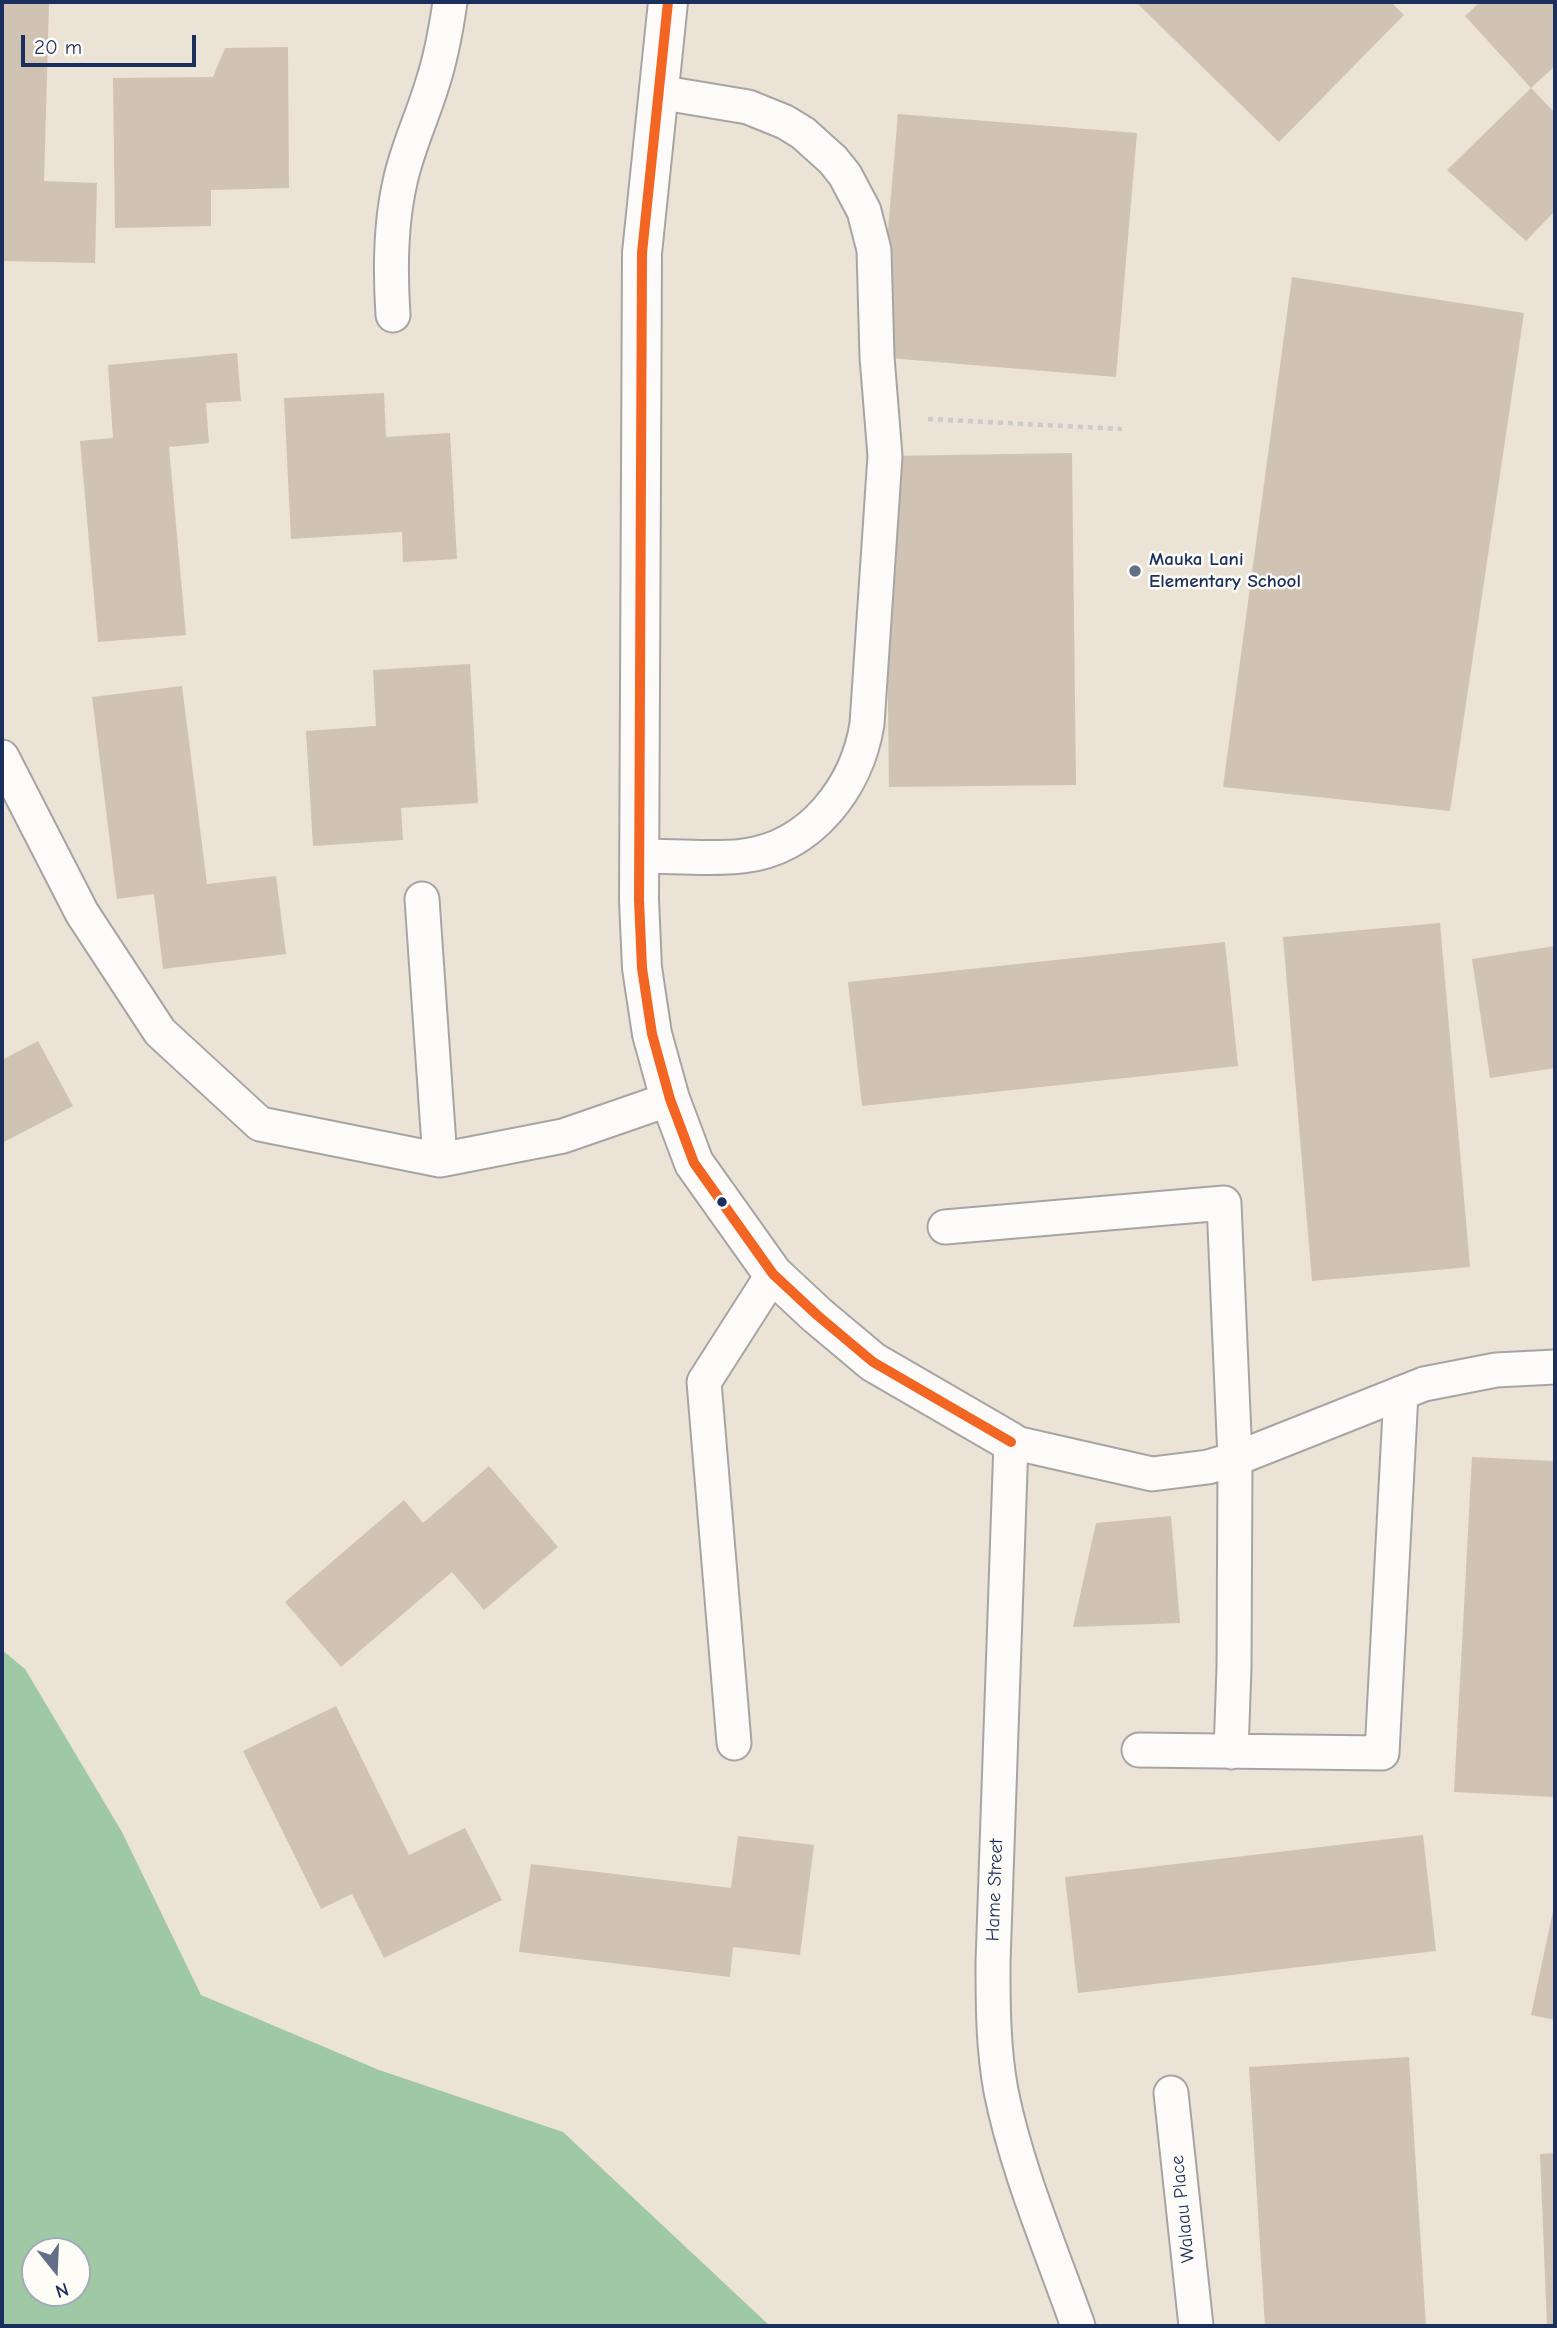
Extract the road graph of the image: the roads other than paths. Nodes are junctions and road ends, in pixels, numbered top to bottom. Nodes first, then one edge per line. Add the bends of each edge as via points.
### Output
1 (450, 2) edge
2 (668, 2) edge
3 (658, 92) junction
4 (393, 315) dead end
5 (2, 757) edge
6 (640, 856) junction
7 (422, 899) dead end
8 (670, 1099) junction
9 (440, 1160) junction
10 (945, 1227) dead end
11 (773, 1274) junction
12 (1555, 1367) edge
13 (1401, 1393) junction
14 (1011, 1442) junction
15 (1235, 1459) junction
16 (734, 1742) dead end
17 (1139, 1750) dead end
18 (1231, 1752) junction
19 (1171, 2092) dead end
20 (1078, 2326) edge
21 (1196, 2326) edge

1 - 4 lane via 432,84 400,181 390,259
2 - 3 street
3 - 6 street via 642,253
3 - 6 lane via 767,113 819,145 845,175 864,211 874,250 885,456 867,724 852,775 821,818 776,847 742,857
5 - 9 lane via 82,913 160,1032 260,1124
6 - 8 street via 642,968 652,1034
7 - 9 lane
8 - 9 lane via 563,1136
8 - 11 street via 694,1163
10 - 15 lane via 1224,1203
11 - 14 street via 873,1362
11 - 16 lane via 704,1382
12 - 13 lane via 1460,1375
13 - 15 lane
13 - 18 lane via 1382,1753
14 - 15 lane via 1152,1474
14 - 20 lane, Hame Street via 993,2027 1001,2091 1017,2154
15 - 18 lane
17 - 18 lane
19 - 21 lane, Walaau Place

